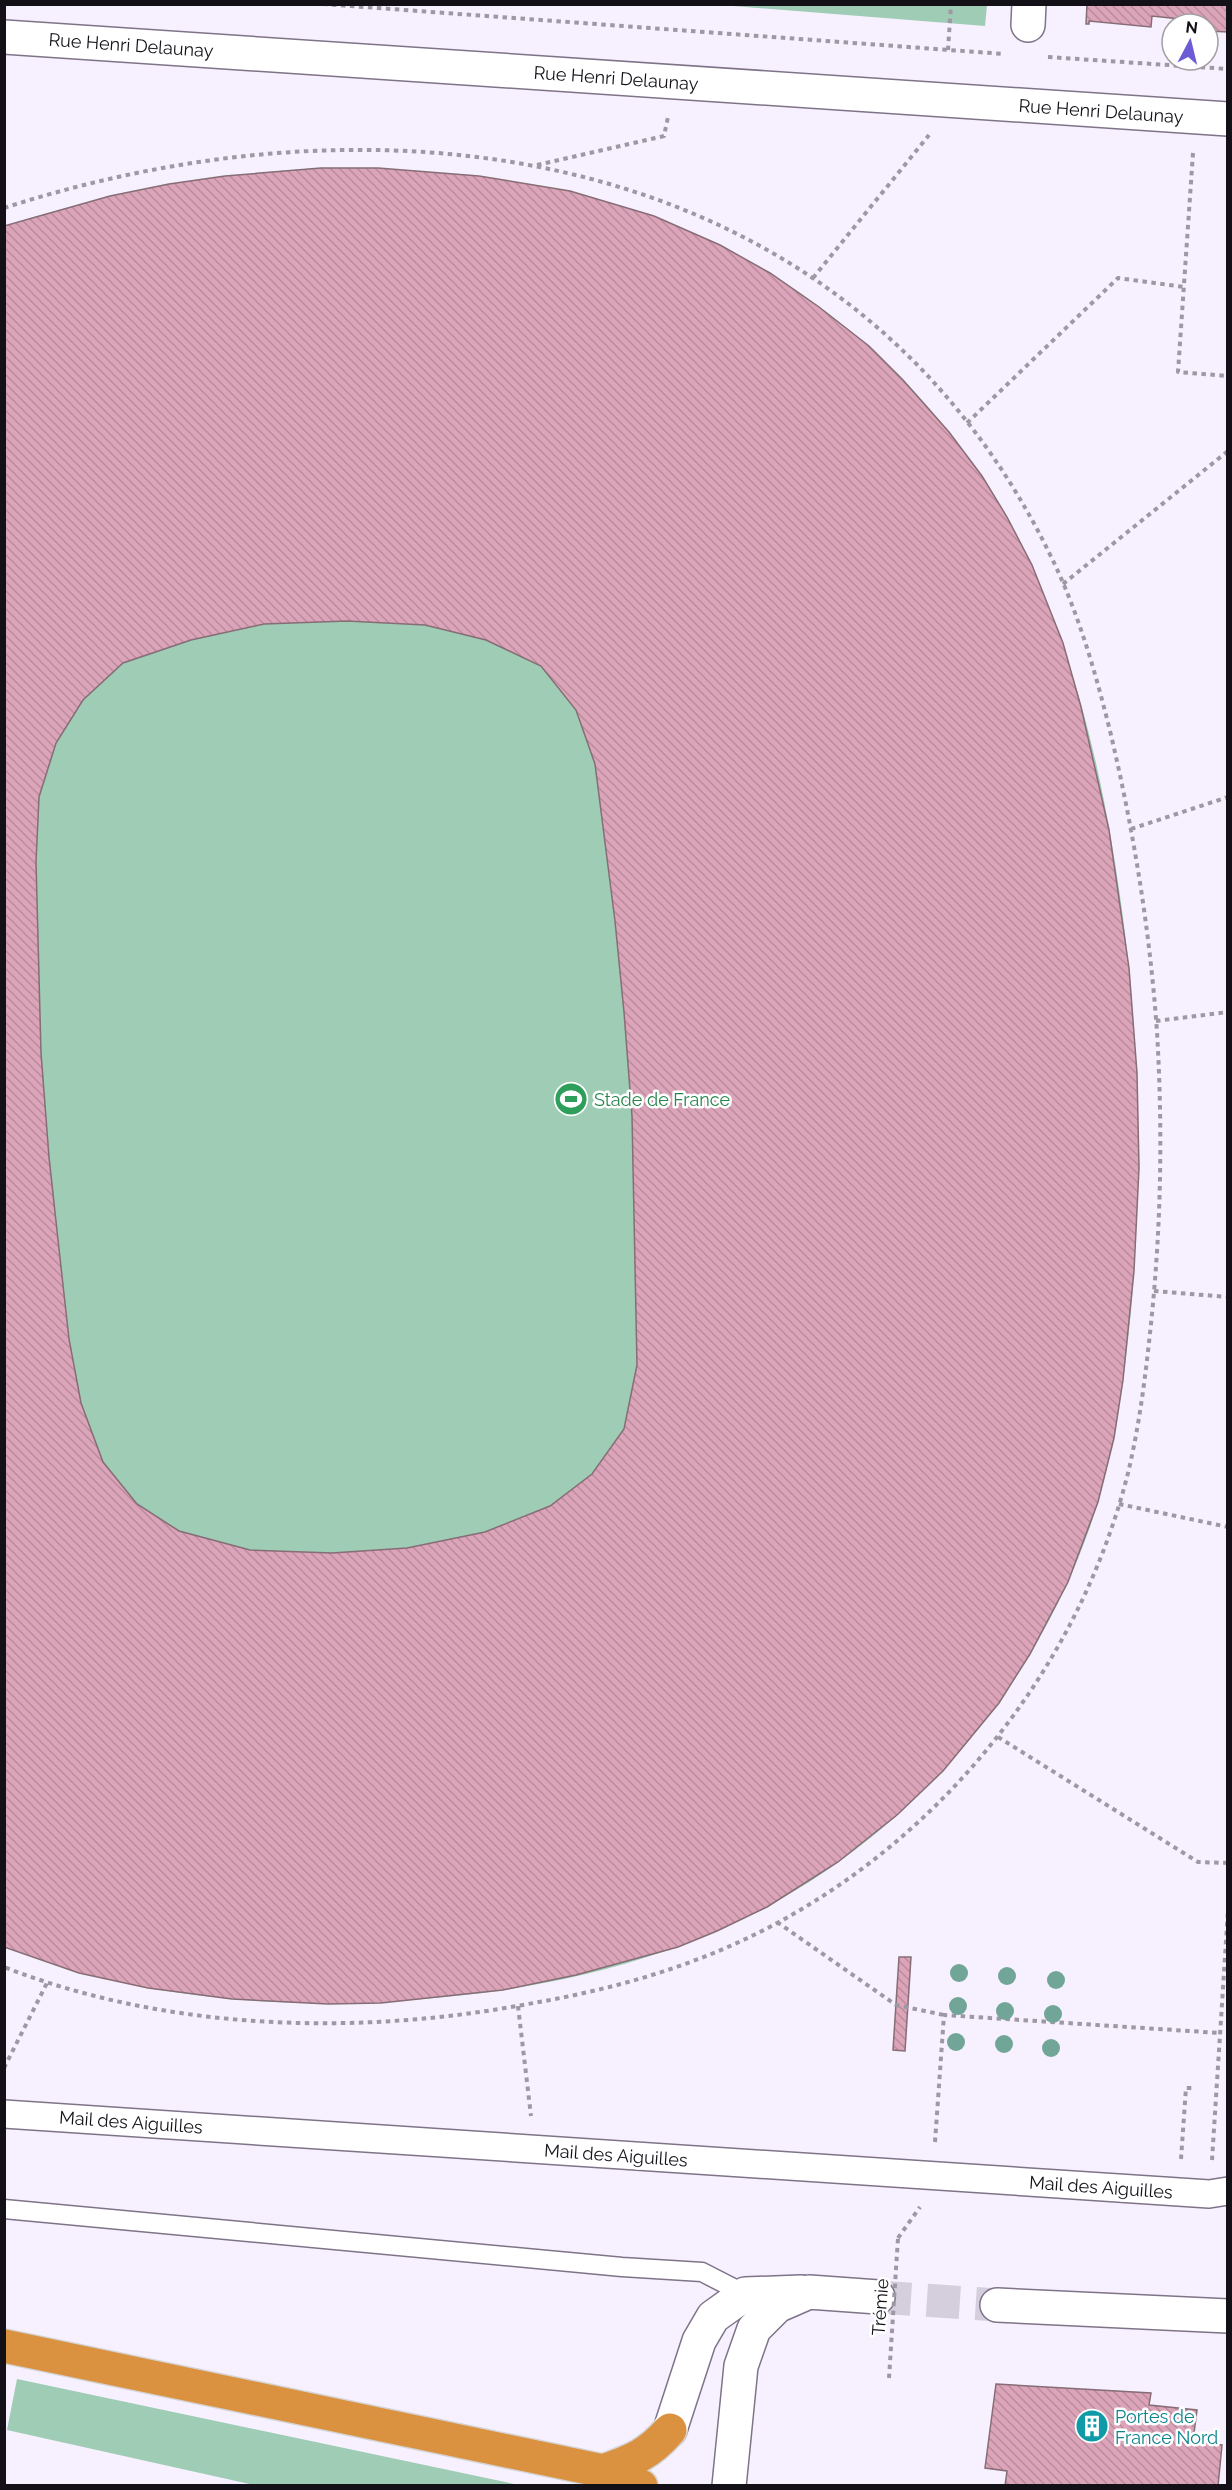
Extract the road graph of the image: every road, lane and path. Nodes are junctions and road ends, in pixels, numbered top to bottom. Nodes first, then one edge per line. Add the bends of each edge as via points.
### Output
1 (323, 4) edge
2 (951, 4) edge
3 (4, 37) edge
4 (948, 50) junction
5 (1006, 54) dead end
6 (1041, 56) dead end
7 (1227, 69) edge
8 (670, 109) dead end
9 (1227, 119) edge
10 (932, 132) dead end
11 (1193, 145) dead end
12 (534, 165) junction
13 (4, 208) edge
14 (812, 278) junction
15 (1184, 287) junction
16 (1227, 375) edge
17 (967, 423) junction
18 (1227, 451) edge
19 (1063, 584) junction
20 (1227, 797) edge
21 (1131, 829) junction
22 (1227, 1012) edge
23 (1156, 1021) junction
24 (1154, 1291) junction
25 (1227, 1297) edge
26 (1119, 1504) junction
27 (1227, 1527) edge
28 (998, 1737) junction
29 (1227, 1863) edge
30 (1227, 1910) edge
31 (777, 1923) junction
32 (4, 1967) edge
33 (47, 1983) junction
34 (518, 2006) junction
35 (944, 2015) junction
36 (1220, 2033) junction
37 (4, 2068) edge
38 (1192, 2088) dead end
39 (4, 2114) edge
40 (1183, 2137) dead end
41 (530, 2150) junction
42 (932, 2176) junction
43 (1218, 2193) edge
44 (4, 2209) edge
45 (898, 2238) dead end
46 (809, 2292) junction
47 (745, 2294) junction
48 (878, 2297) tunnel mouth
49 (997, 2305) tunnel mouth
50 (1227, 2316) edge
51 (4, 2346) edge
52 (889, 2378) dead end
53 (670, 2430) joint
54 (603, 2471) junction
55 (641, 2486) edge
56 (729, 2486) edge

1 - 4 path
2 - 4 path
3 - 9 street, Rue Henri Delaunay
4 - 5 path
6 - 7 path
8 - 12 path via 664,136
10 - 14 path
11 - 15 path
12 - 13 path via 453,154 286,152 178,164 107,178
12 - 14 path via 597,179 677,206 756,243
14 - 17 path via 884,334
15 - 16 path via 1178,372
15 - 17 path via 1118,278
17 - 19 path via 1026,510
18 - 19 path
19 - 21 path via 1093,668
20 - 21 path
21 - 23 path
22 - 23 path
23 - 24 path via 1160,1167
24 - 25 path
24 - 26 path via 1141,1409
26 - 27 path
26 - 28 path via 1095,1570 1064,1636
28 - 29 path via 1198,1862
28 - 31 path via 904,1835 850,1877
30 - 36 path
31 - 34 path via 684,1965 628,1982
31 - 35 path via 896,2005
32 - 33 path
33 - 34 path via 146,2007 267,2020 383,2021
33 - 37 path
34 - 41 path via 531,2103
35 - 36 path
35 - 42 path
36 - 43 path
38 - 40 path via 1186,2088
39 - 41 street, Mail des Aiguilles
41 - 42 street, Mail des Aiguilles
42 - 43 street, Mail des Aiguilles
44 - 47 lane via 610,2266 702,2271
45 - 52 path, Trémie, bridge
46 - 47 street
46 - 48 street
46 - 56 street via 777,2306 754,2329 741,2367
47 - 53 street via 713,2317 699,2341
49 - 50 street
51 - 54 highway
53 - 54 highway via 654,2448
54 - 55 highway

